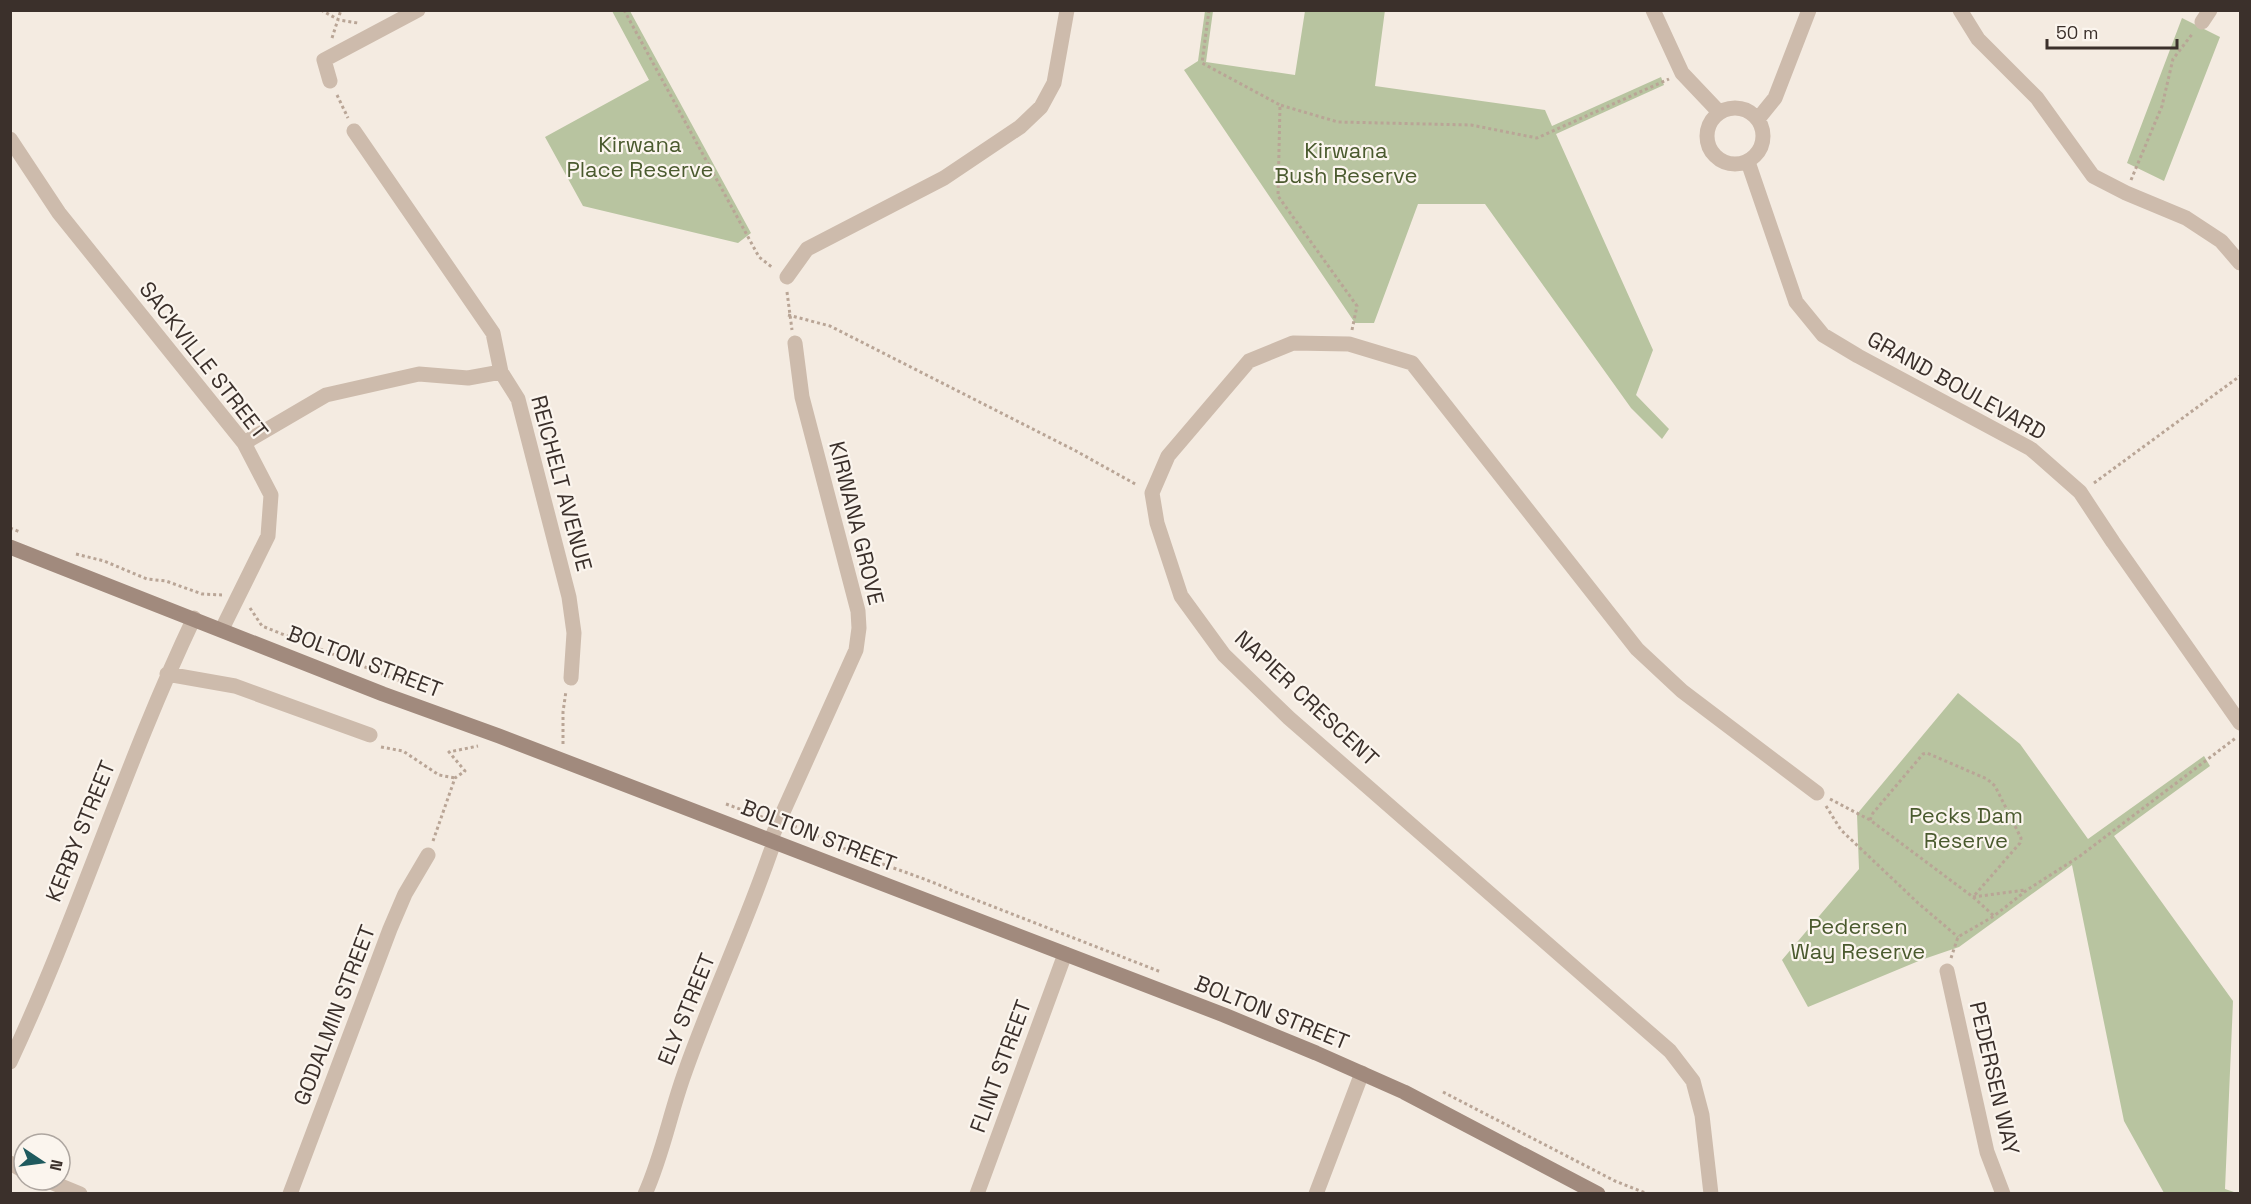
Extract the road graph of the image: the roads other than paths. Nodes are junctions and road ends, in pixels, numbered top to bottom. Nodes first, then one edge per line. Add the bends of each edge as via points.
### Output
1 (418, 10) edge
2 (1067, 10) edge
3 (1653, 10) edge
4 (1809, 10) edge
5 (1960, 10) edge
6 (330, 81) road end
7 (1719, 112) junction
8 (1758, 119) junction
9 (354, 131) road end
10 (10, 139) edge
11 (1748, 162) junction
12 (2241, 263) edge
13 (786, 277) road end
14 (795, 343) road end
15 (501, 372) junction
16 (244, 443) junction
17 (10, 547) edge
18 (194, 618) junction
19 (222, 629) junction
20 (167, 674) junction
21 (572, 678) road end
22 (2241, 723) edge
23 (370, 735) road end
24 (1817, 793) road end
25 (772, 842) junction
26 (428, 855) road end
27 (1065, 954) junction
28 (1947, 971) road end
29 (10, 1062) edge
30 (1362, 1074) junction
31 (290, 1194) edge
32 (645, 1194) edge
33 (977, 1194) edge
34 (1316, 1194) edge
35 (1598, 1194) edge
36 (1711, 1194) edge
37 (2004, 1194) edge

1 - 6 street via 324,60
2 - 13 street via 1054,83 1041,106 1020,127 944,178 807,249
3 - 7 street via 1682,73
4 - 8 street via 1775,98
5 - 12 street via 1978,39 2037,98 2093,176 2186,218 2221,241
7 - 8 street via 1732,107 1747,110
7 - 11 street via 1709,123 1706,137 1710,151 1720,161 1734,165
8 - 11 street via 1763,134 1760,150
9 - 15 street, REICHELT AVENUE via 493,333
10 - 16 street, SACKVILLE STREET via 59,213
11 - 22 street, GRAND BOULEVARD via 1796,302 1823,335 2031,449 2080,492
14 - 25 street, KIRWANA GROVE via 802,397 858,611 859,628 856,650
15 - 16 street via 468,378 419,374 326,395
15 - 21 street, REICHELT AVENUE via 518,399 569,597 574,633
16 - 19 street, SACKVILLE STREET via 271,495 268,536
17 - 18 main road, BOLTON STREET
18 - 19 main road, BOLTON STREET
18 - 20 street, KERBY STREET
19 - 25 main road, BOLTON STREET
20 - 23 street via 235,686
20 - 29 street, KERBY STREET
24 - 36 street, NAPIER CRESCENT via 1682,691 1636,649 1412,363 1349,344 1293,342 1249,361 1168,456 1152,493 1157,523 1181,596 1224,655 1289,718 1676,1059 1694,1081
25 - 27 main road, BOLTON STREET
25 - 32 street, ELY STREET via 745,922 684,1073
26 - 31 street, GODALMIN STREET via 390,928
27 - 30 main road, BOLTON STREET via 1224,1015
27 - 33 street, FLINT STREET
28 - 37 street, PEDERSEN WAY via 1987,1152
30 - 34 street
30 - 35 main road, BOLTON STREET via 1460,1120

